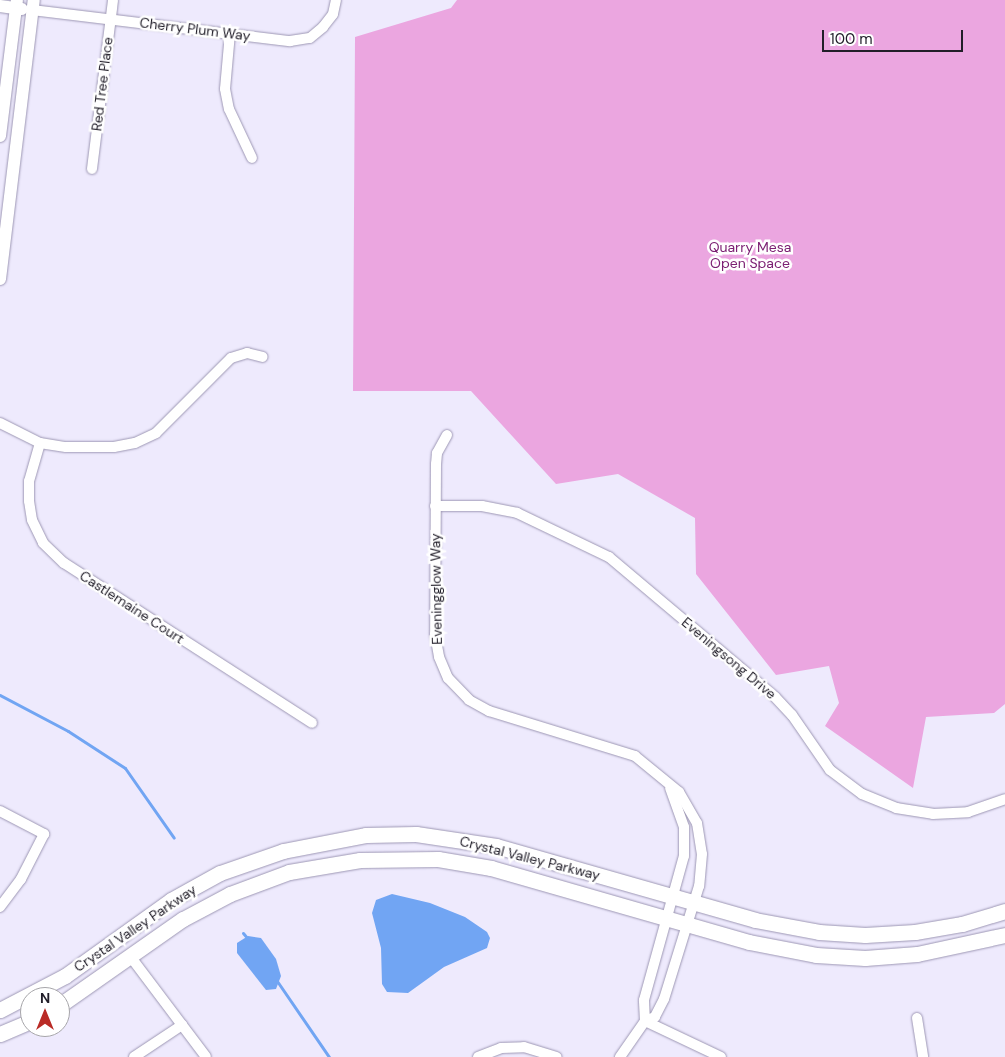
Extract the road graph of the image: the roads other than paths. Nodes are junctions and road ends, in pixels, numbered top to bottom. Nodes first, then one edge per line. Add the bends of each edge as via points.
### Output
1 (113, 0) edge
2 (336, 0) edge
3 (16, 4) edge
4 (33, 5) edge
5 (0, 6) edge
6 (111, 19) junction
7 (230, 33) junction
8 (0, 136) edge
9 (252, 158) dead end
10 (92, 169) dead end
11 (0, 279) edge
12 (263, 357) dead end
13 (0, 423) edge
14 (447, 435) dead end
15 (40, 443) junction
16 (436, 506) junction
17 (312, 723) dead end
18 (667, 780) junction
19 (1005, 799) edge
20 (0, 811) edge
21 (674, 897) junction
22 (694, 902) junction
23 (0, 907) edge
24 (1005, 911) edge
25 (668, 918) junction
26 (687, 924) junction
27 (1005, 935) edge
28 (130, 956) junction
29 (70, 998) edge
30 (0, 1010) edge
31 (917, 1018) dead end
32 (645, 1021) junction
33 (20, 1025) edge
34 (182, 1025) junction
35 (0, 1034) edge
36 (134, 1057) edge
37 (206, 1057) edge
38 (478, 1057) edge
39 (556, 1057) edge
40 (620, 1057) edge
41 (722, 1057) edge
42 (923, 1057) edge

1 - 6 street, Red Tree Place
2 - 7 street, Cherry Plum Way via 333,14 310,38 290,41
3 - 4 street
3 - 5 street
3 - 8 street
4 - 6 street, Cherry Plum Way
4 - 11 street
6 - 7 street, Cherry Plum Way
6 - 10 street, Red Tree Place
7 - 9 street via 225,89 230,109
12 - 15 street via 247,353 231,358 156,433 135,442 114,447
13 - 15 street
14 - 16 street, Eveningglow Way via 437,453
15 - 17 street, Castlemaine Court via 29,481 29,501 32,520 43,543 64,563
16 - 18 street, Eveningglow Way via 436,644 443,668 454,686 469,700 489,711 619,750 646,763
16 - 19 street, Eveningsong Drive via 482,506 517,513 609,557 775,697 792,715 830,770 862,794 896,808 933,814 968,812
18 - 21 street, Eveningglow Way via 681,812 685,844
18 - 22 street, Eveningglow Way via 687,801 700,833 702,865
20 - 23 street via 44,834 21,879
21 - 22 main road, Crystal Valley Parkway
21 - 25 street, Eveningglow Way
21 - 30 main road, Crystal Valley Parkway via 486,844 416,834 366,835 283,851 220,873 171,900 65,976
22 - 24 main road, Crystal Valley Parkway via 797,929 865,935 938,929
22 - 26 street, Eveningglow Way
25 - 26 main road, Crystal Valley Parkway
25 - 28 main road, Crystal Valley Parkway via 519,874 464,863 412,858 360,860 289,872 230,894 183,919
25 - 32 street, Eveningglow Way via 644,1000
26 - 27 main road, Crystal Valley Parkway via 771,947 841,957 918,954
26 - 32 street, Eveningglow Way via 664,999 655,1017
28 - 29 main road, Crystal Valley Parkway
28 - 34 street
31 - 42 street
32 - 40 street, Eveningglow Way
32 - 41 street
33 - 35 main road
34 - 36 street
34 - 37 street
38 - 39 street via 501,1048 524,1047

